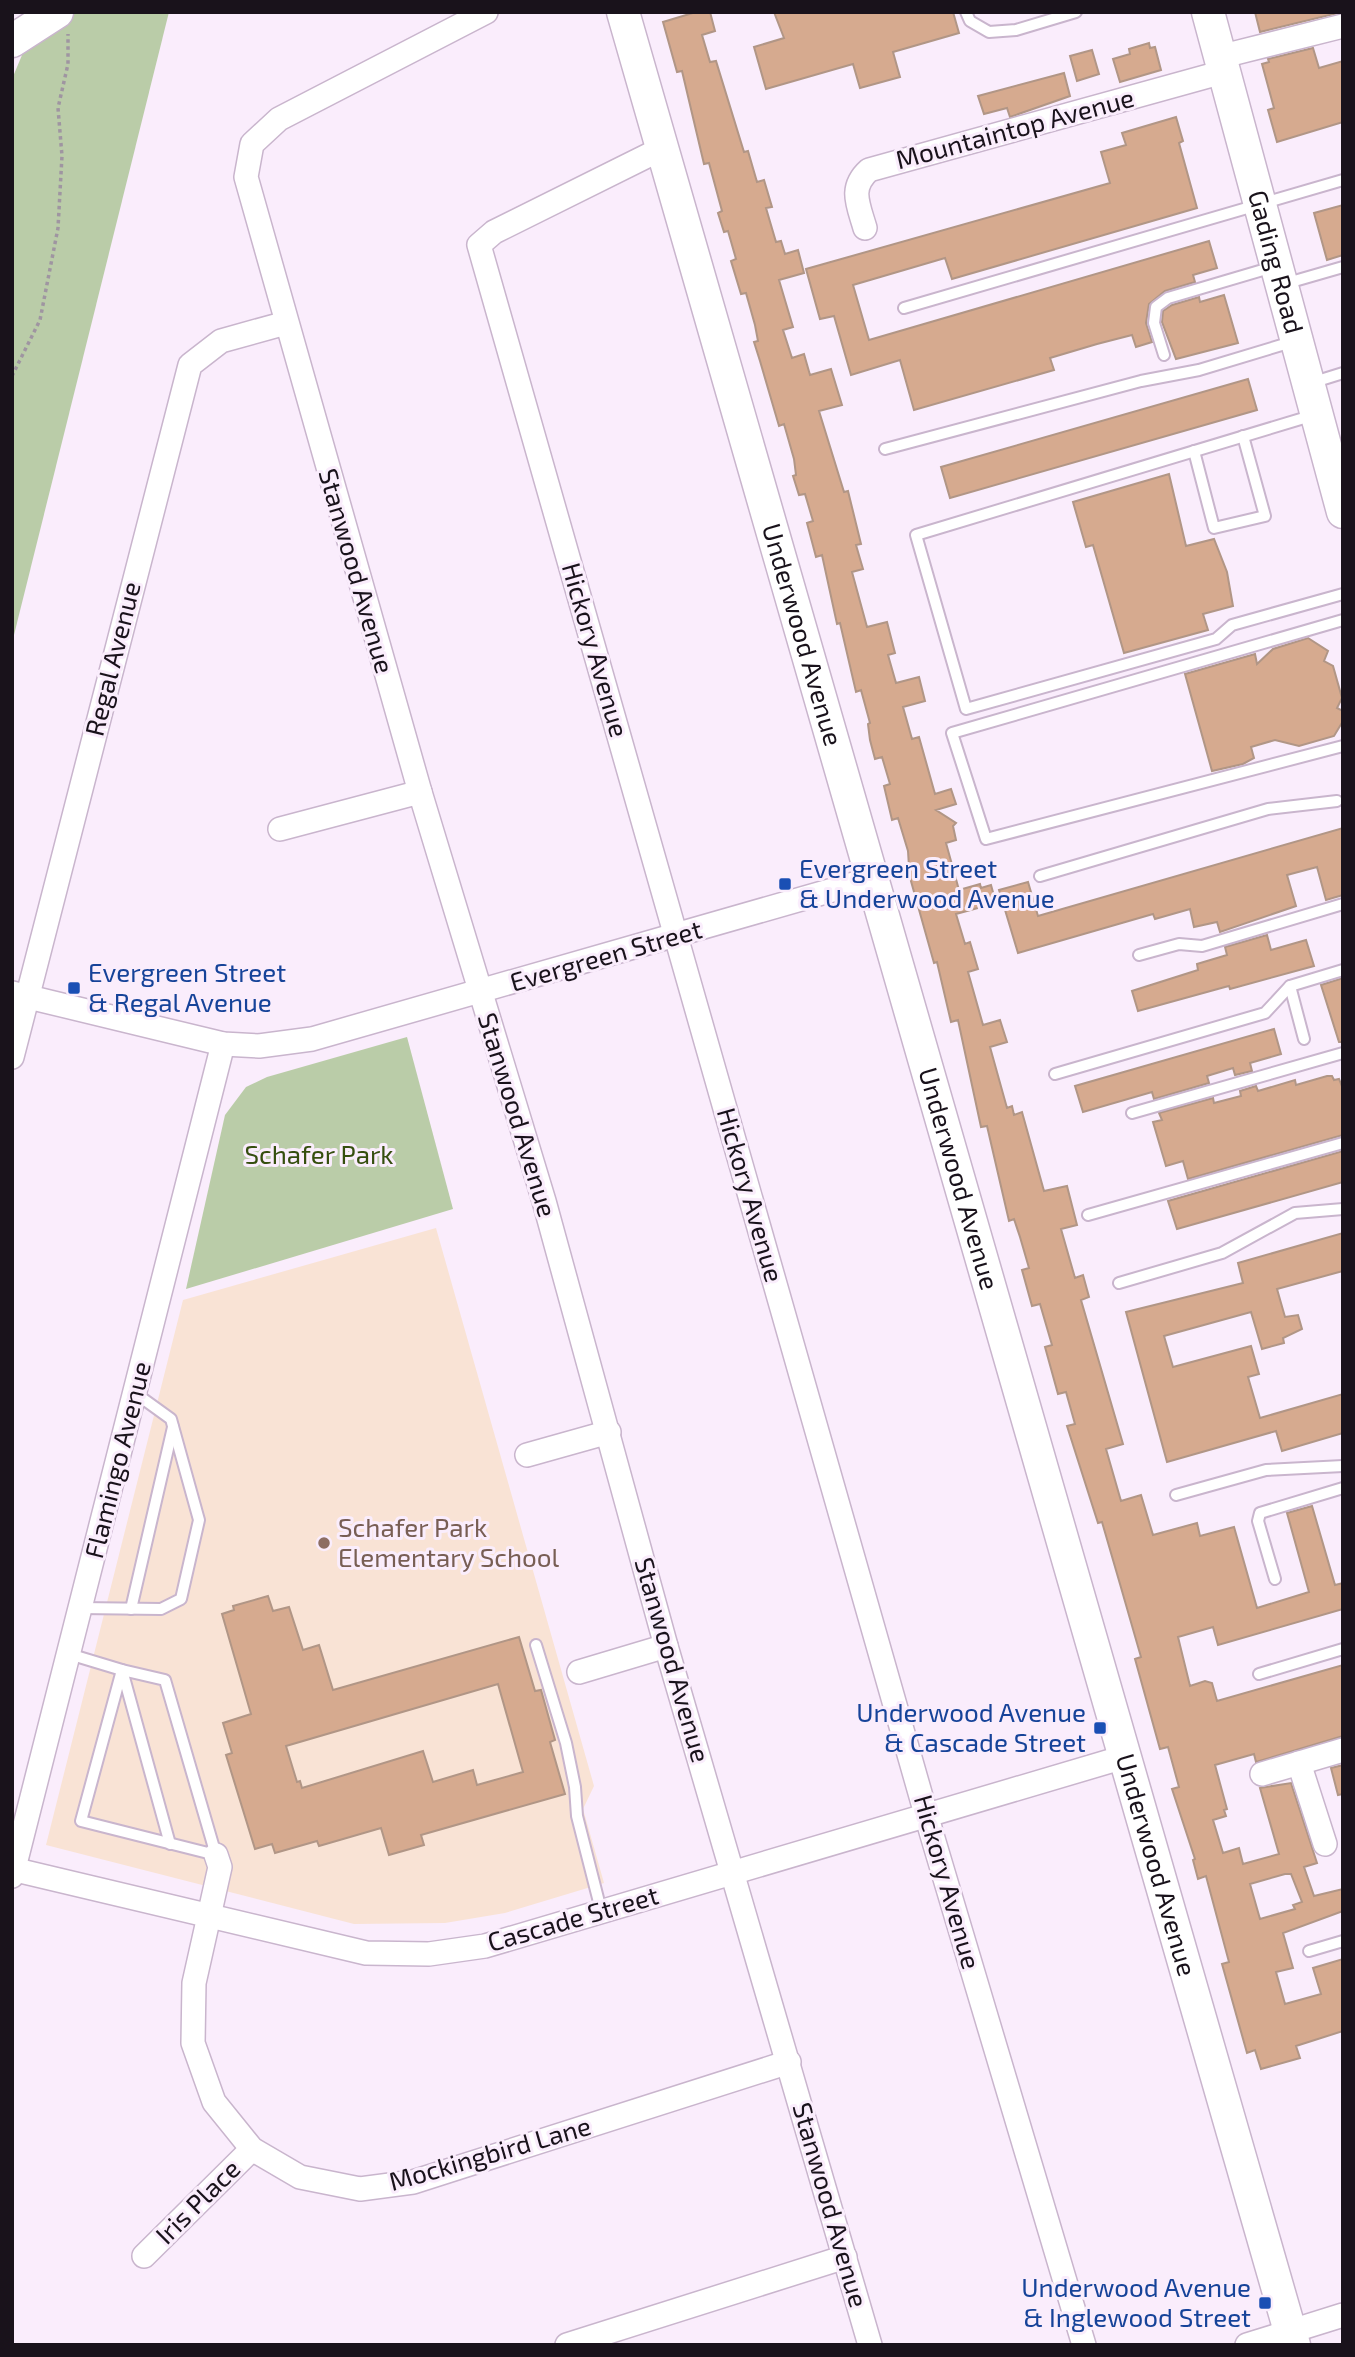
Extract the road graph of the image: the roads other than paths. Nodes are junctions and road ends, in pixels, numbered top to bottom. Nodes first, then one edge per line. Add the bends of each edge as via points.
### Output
1 (486, 12) edge
2 (623, 12) edge
3 (967, 12) edge
4 (1076, 12) edge
5 (1209, 12) edge
6 (56, 13) edge
7 (1343, 26) edge
8 (12, 41) edge
9 (1221, 64) junction
10 (663, 148) junction
11 (1343, 180) edge
12 (1259, 204) junction
13 (865, 228) dead end
14 (1343, 267) edge
15 (1279, 275) junction
16 (904, 308) dead end
17 (286, 323) junction
18 (1297, 341) junction
19 (1164, 355) dead end
20 (1343, 373) edge
21 (1308, 383) junction
22 (1316, 414) junction
23 (1243, 436) junction
24 (885, 449) dead end
25 (1194, 451) junction
26 (1343, 512) edge
27 (1343, 594) edge
28 (1343, 620) edge
29 (1343, 746) edge
30 (420, 792) junction
31 (1337, 801) dead end
32 (280, 829) dead end
33 (1040, 876) dead end
34 (871, 878) junction
35 (1343, 904) edge
36 (677, 936) junction
37 (1139, 955) dead end
38 (1343, 970) edge
39 (1290, 986) junction
40 (480, 992) junction
41 (20, 995) edge
42 (1304, 1039) dead end
43 (223, 1044) junction
44 (1343, 1053) edge
45 (12, 1057) edge
46 (1055, 1073) dead end
47 (1132, 1113) dead end
48 (1343, 1143) edge
49 (1343, 1209) edge
50 (1088, 1215) dead end
51 (1119, 1283) dead end
52 (135, 1393) junction
53 (173, 1427) junction
54 (609, 1432) junction
55 (527, 1455) dead end
56 (1343, 1466) edge
57 (1343, 1488) edge
58 (1175, 1495) dead end
59 (1275, 1579) dead end
60 (80, 1608) junction
61 (131, 1609) junction
62 (536, 1645) dead end
63 (666, 1646) junction
64 (1343, 1649) edge
65 (69, 1654) junction
66 (122, 1670) junction
67 (579, 1672) dead end
68 (1259, 1674) dead end
69 (1343, 1750) edge
70 (1124, 1757) junction
71 (1299, 1763) junction
72 (1262, 1774) dead end
73 (927, 1816) junction
74 (170, 1844) junction
75 (1325, 1844) dead end
76 (216, 1855) junction
77 (13, 1871) edge
78 (734, 1871) junction
79 (601, 1910) junction
80 (211, 1917) junction
81 (1343, 1941) edge
82 (1310, 1951) dead end
83 (789, 2062) junction
84 (252, 2149) junction
85 (144, 2256) dead end
86 (845, 2257) junction
87 (1343, 2315) edge
88 (1292, 2338) edge
89 (567, 2345) edge
90 (870, 2345) edge
91 (1084, 2345) edge
92 (1247, 2345) edge

1 - 17 street, Stanwood Avenue via 279,118 252,144 246,177
2 - 10 street, Underwood Avenue
3 - 4 lane via 970,21 989,32 1016,30
5 - 9 street, Gading Road
6 - 8 street
7 - 9 street, Mountaintop Avenue
9 - 12 street, Gading Road
9 - 13 street, Mountaintop Avenue via 869,170 855,194
10 - 34 street, Underwood Avenue
10 - 36 street, Hickory Avenue via 494,232 479,245
11 - 12 lane
12 - 15 street, Gading Road
12 - 16 lane
14 - 15 lane
15 - 18 street, Gading Road
15 - 19 lane via 1168,298 1157,307 1154,323
17 - 30 street, Stanwood Avenue
17 - 41 street, Regal Avenue via 221,341 190,365
18 - 21 street, Gading Road
18 - 24 lane
20 - 21 lane
21 - 22 street, Gading Road
22 - 23 lane
22 - 26 street, Gading Road
23 - 25 lane
23 - 25 lane via 1265,516 1214,528
25 - 27 lane via 916,535 966,709 1216,639 1232,625
28 - 29 lane via 952,733 986,839
30 - 32 street
30 - 40 street, Stanwood Avenue
31 - 33 lane via 1268,809
34 - 36 street, Evergreen Street
34 - 70 street, Underwood Avenue
35 - 37 lane via 1202,946 1179,944
36 - 40 street, Evergreen Street
36 - 73 street, Hickory Avenue
38 - 39 lane
39 - 42 lane
39 - 46 lane via 1265,1013
40 - 43 street, Evergreen Street via 312,1040 259,1046
40 - 54 street, Stanwood Avenue
41 - 43 street, Evergreen Street
41 - 45 street, Regal Avenue
43 - 52 street, Flamingo Avenue
44 - 47 lane
48 - 50 lane
49 - 51 lane via 1294,1213 1222,1253
52 - 53 lane via 170,1419
52 - 60 street, Flamingo Avenue
53 - 61 lane
53 - 61 lane via 199,1520 181,1600 162,1609
54 - 55 street
54 - 63 street, Stanwood Avenue
56 - 58 lane via 1266,1470
57 - 59 lane via 1260,1513 1258,1521
60 - 61 lane
60 - 65 street, Flamingo Avenue
62 - 79 lane via 566,1743 577,1816
63 - 67 street
63 - 78 street, Stanwood Avenue
64 - 68 lane
65 - 66 lane
65 - 77 street, Flamingo Avenue
66 - 74 lane
66 - 74 lane via 81,1821
66 - 76 lane via 165,1680
69 - 71 street
70 - 73 street, Cascade Street
70 - 88 street, Underwood Avenue
71 - 72 street
71 - 75 street
73 - 78 street, Cascade Street
73 - 91 street, Hickory Avenue
74 - 76 lane
76 - 80 street, Mockingbird Lane via 220,1867
77 - 80 street, Cascade Street
78 - 79 street, Cascade Street
78 - 83 street, Stanwood Avenue
79 - 80 street, Cascade Street via 485,1946 429,1954 366,1953
80 - 84 street, Mockingbird Lane via 194,1983 193,2043 214,2102
81 - 82 lane
83 - 84 street, Mockingbird Lane via 413,2182 360,2189 300,2177
83 - 86 street, Stanwood Avenue
84 - 85 street, Iris Place
86 - 89 street
86 - 90 street, Stanwood Avenue
87 - 88 street
88 - 92 street

